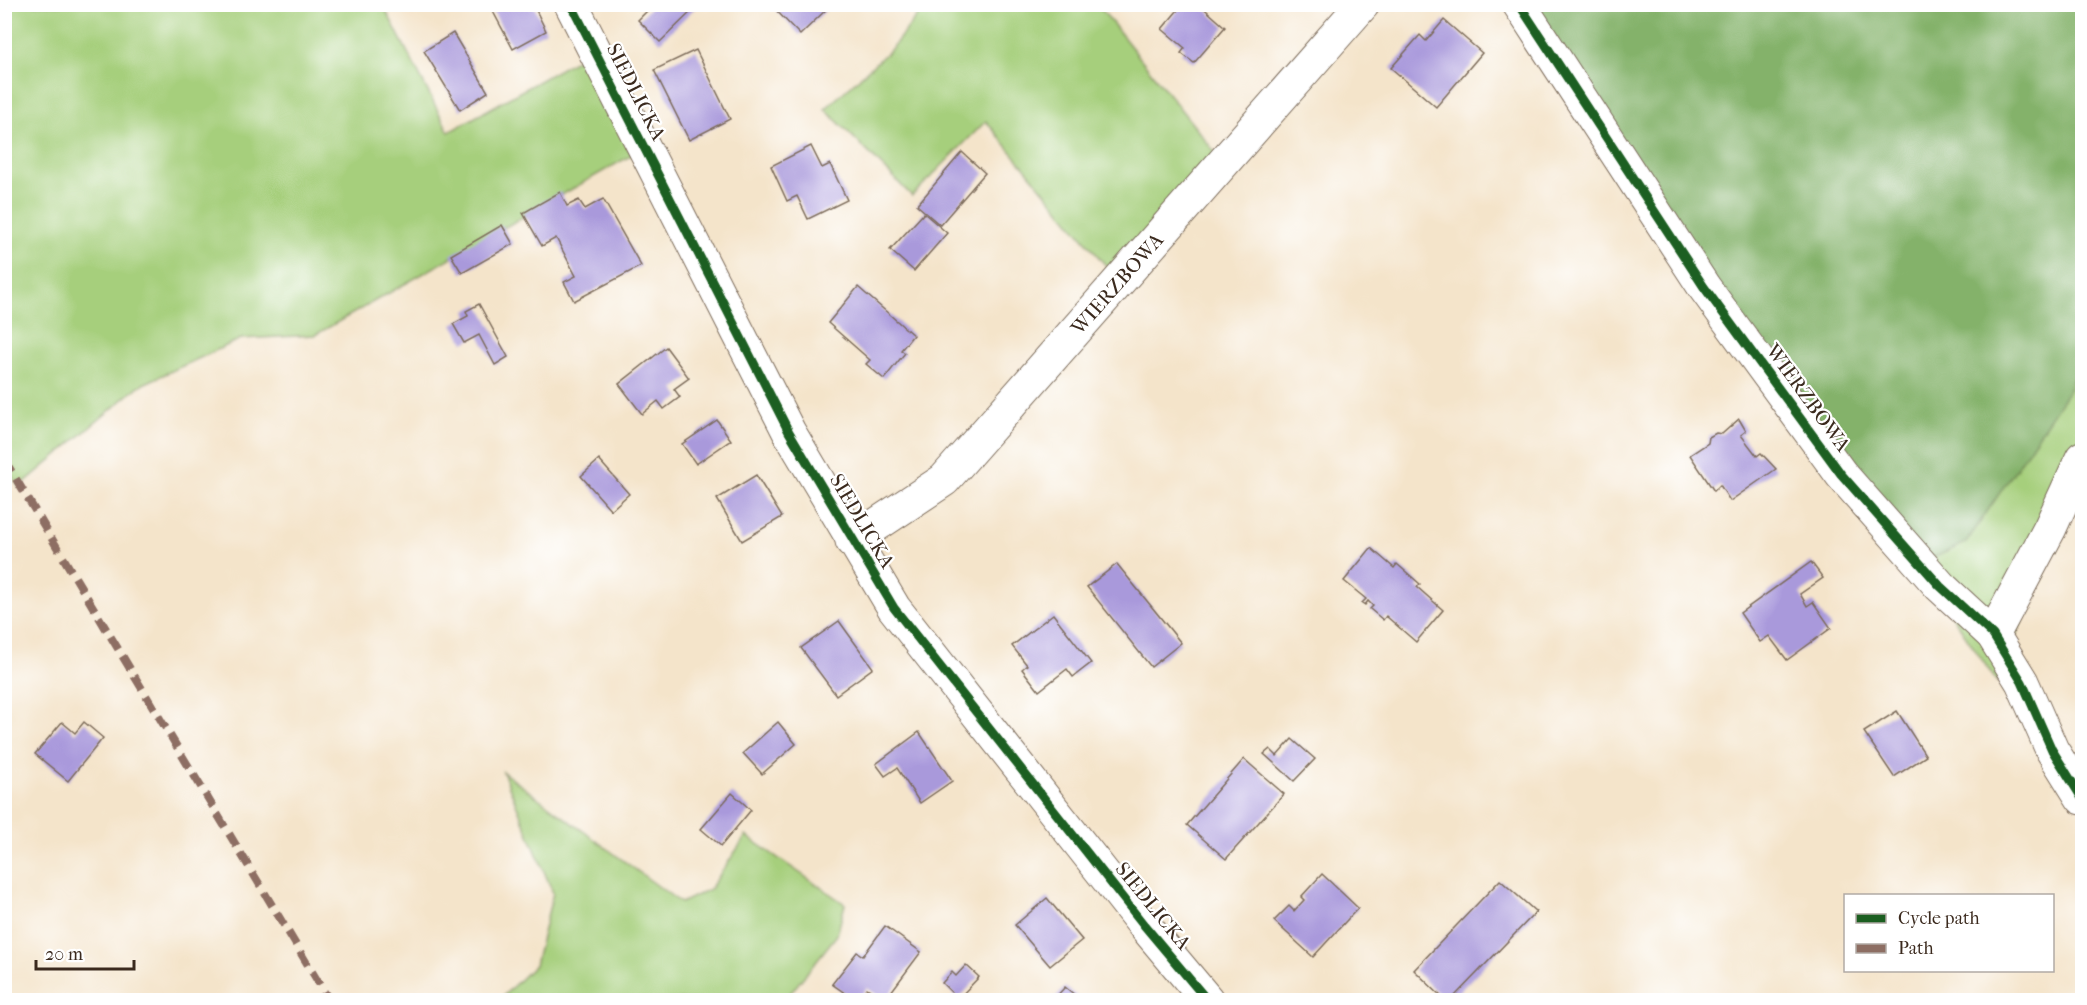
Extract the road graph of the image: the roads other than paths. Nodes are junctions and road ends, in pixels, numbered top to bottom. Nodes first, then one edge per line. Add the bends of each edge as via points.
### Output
1 (571, 4) edge
2 (1363, 4) edge
3 (1519, 4) edge
4 (2082, 458) edge
5 (852, 541) junction
6 (1994, 635) junction
7 (2082, 798) edge
8 (1207, 1000) edge

1 - 5 street, SIEDLICKA via 789,432
2 - 5 street, WIERZBOWA via 944,480
3 - 6 street, WIERZBOWA via 1704,287 1841,474 1940,586
4 - 6 street
5 - 8 street, SIEDLICKA via 894,608
6 - 7 street, WIERZBOWA via 2022,682 2052,750

